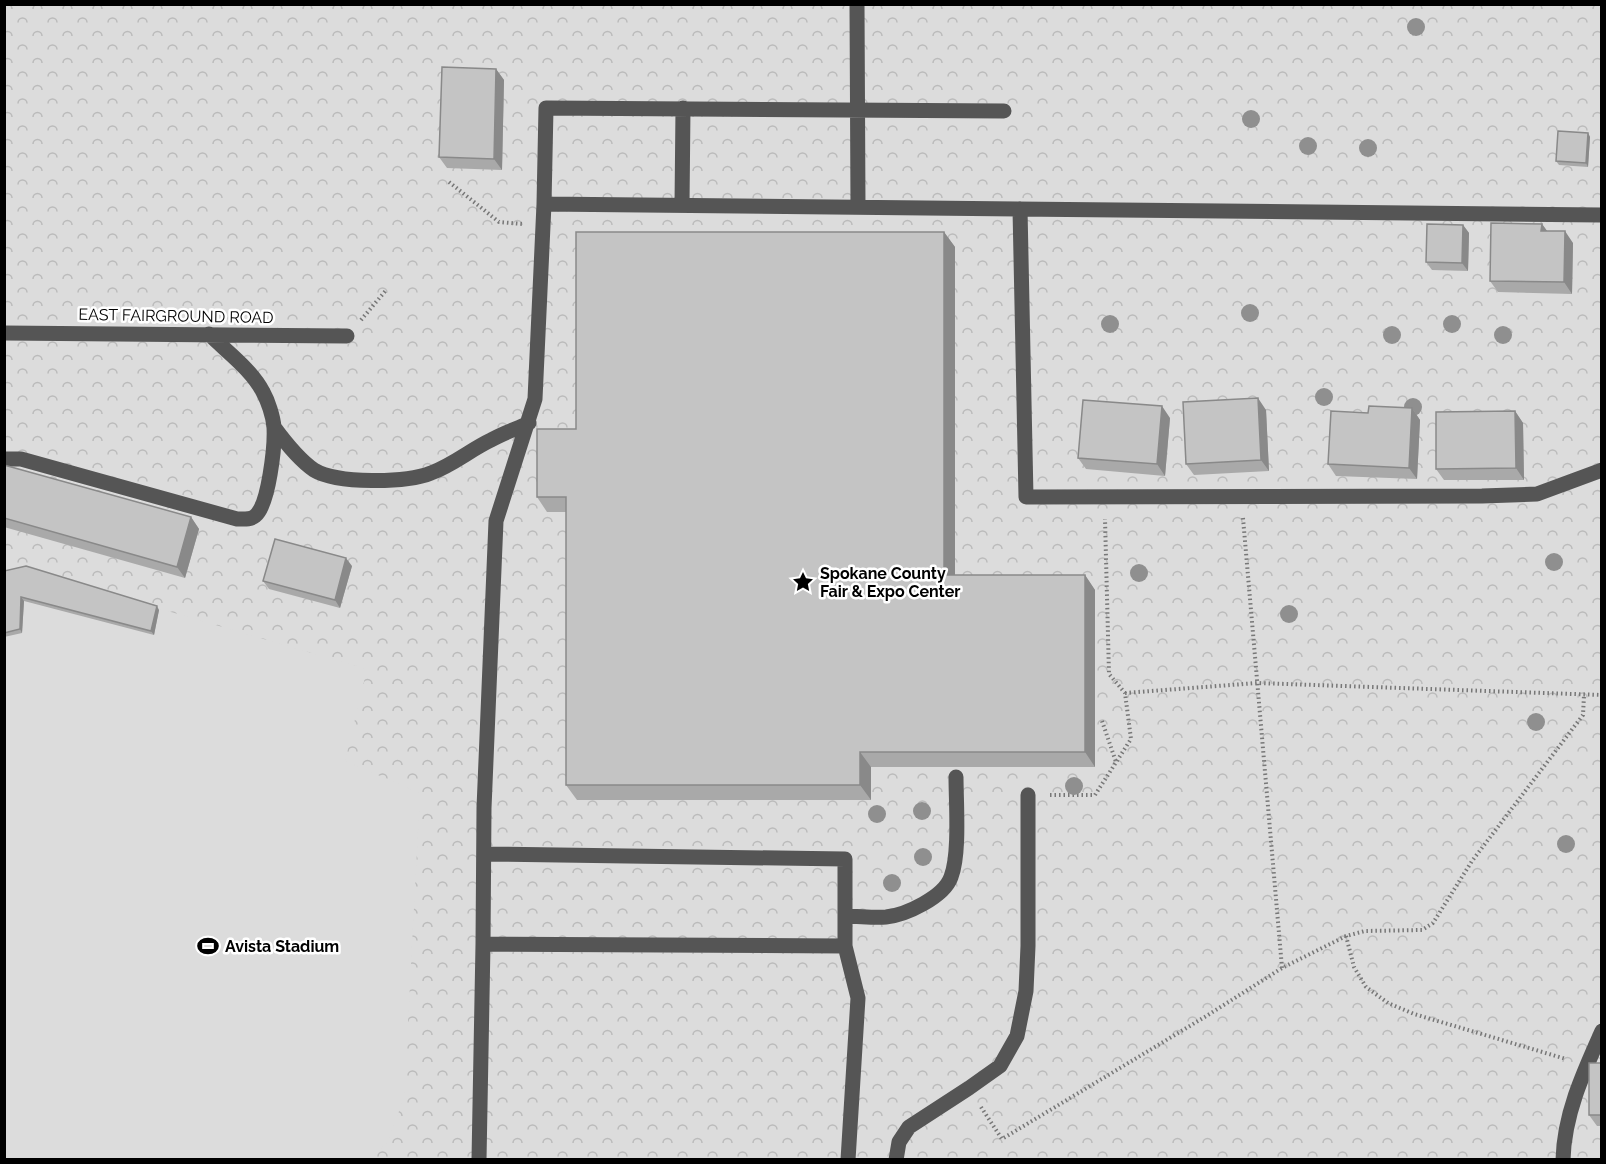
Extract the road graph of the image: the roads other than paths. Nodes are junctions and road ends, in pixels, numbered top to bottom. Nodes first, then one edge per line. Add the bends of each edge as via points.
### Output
1 (857, 4) edge
2 (683, 108) junction
3 (858, 109) junction
4 (1004, 111) dead end
5 (544, 204) junction
6 (682, 206) junction
7 (858, 207) junction
8 (1020, 210) junction
9 (1602, 215) edge
10 (4, 333) edge
11 (209, 334) junction
12 (347, 336) road end
13 (529, 423) junction
14 (274, 427) junction
15 (4, 459) edge
16 (1602, 471) edge
17 (956, 777) edge
18 (1028, 795) road end
19 (484, 854) junction
20 (845, 916) junction
21 (483, 944) junction
22 (845, 946) junction
23 (1602, 1031) edge
24 (479, 1160) edge
25 (848, 1160) edge
26 (896, 1160) edge
27 (1563, 1160) edge

1 - 3 street
2 - 3 street
2 - 5 street via 546,108
2 - 6 street
3 - 4 street
3 - 7 street
5 - 6 street
5 - 13 street via 535,399
6 - 7 street
7 - 8 street
8 - 9 street
8 - 16 street via 1026,497 1537,494
10 - 11 street, EAST FAIRGROUND ROAD
11 - 12 street, EAST FAIRGROUND ROAD
11 - 14 street via 259,386
13 - 14 street via 489,440 452,464 410,480 327,476 299,457
13 - 19 street via 496,521
14 - 15 street via 267,493 261,509 248,519 205,512 21,459
17 - 20 street via 955,859 951,879 936,896 913,909 889,917
18 - 26 street via 1026,991 1017,1036 999,1066 909,1127 899,1142
19 - 20 street via 845,859
19 - 21 street
20 - 22 street
21 - 22 street
21 - 24 street
22 - 25 street via 858,998
23 - 27 street via 1570,1113

